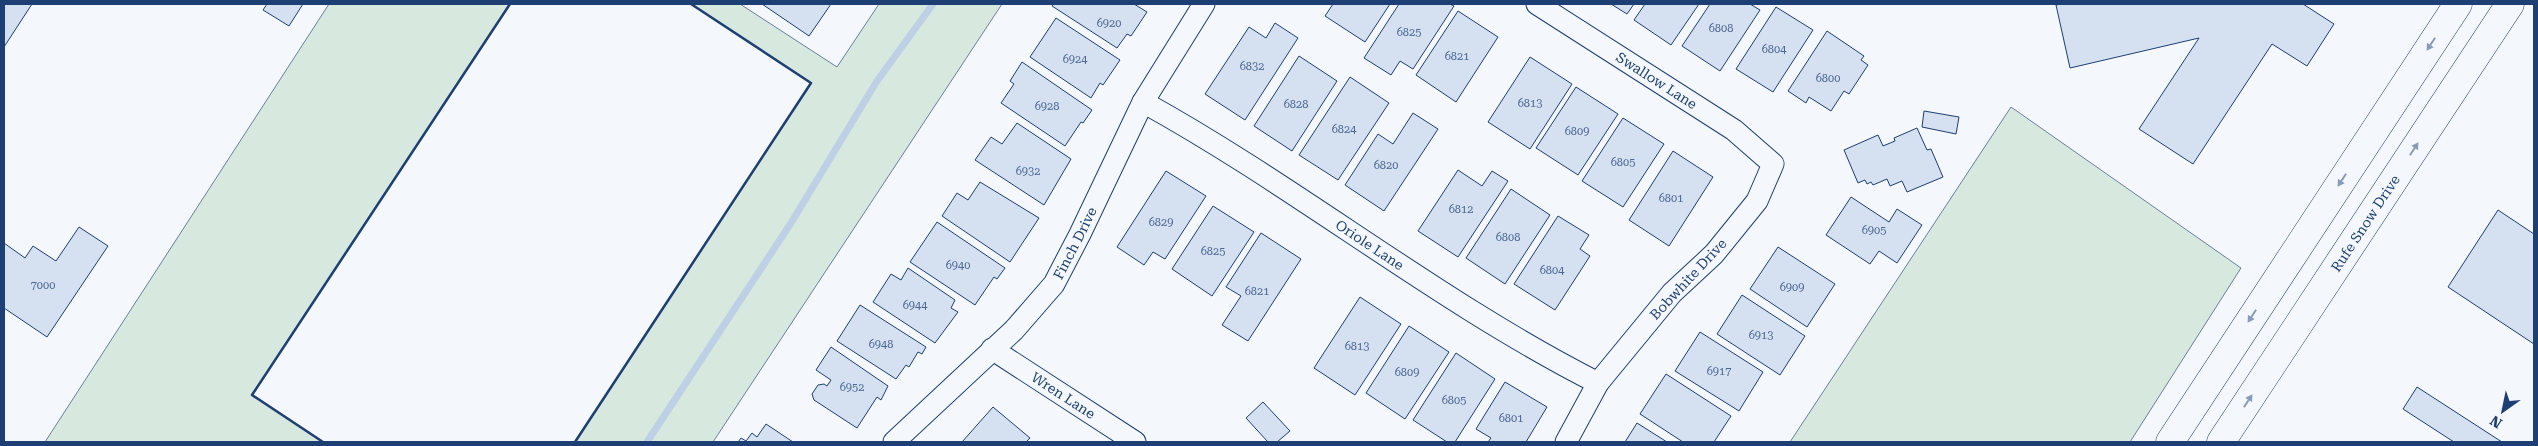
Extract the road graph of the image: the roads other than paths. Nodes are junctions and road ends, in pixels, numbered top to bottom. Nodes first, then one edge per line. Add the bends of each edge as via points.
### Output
1 (1204, 4) edge
2 (1537, 4) edge
3 (2458, 4) edge
4 (2510, 4) edge
5 (1143, 102) junction
6 (1773, 164) joint
7 (992, 349) junction
8 (1598, 383) junction
9 (894, 442) edge
10 (1135, 442) edge
11 (1566, 442) edge
12 (2170, 442) edge
13 (2221, 442) edge

1 - 5 street, Finch Drive
2 - 6 street, Swallow Lane via 1734,130
3 -> 12 main road
13 -> 4 main road, Rufe Snow Drive
5 - 7 street, Finch Drive via 1054,284 1014,330
5 - 8 street, Oriole Lane via 1206,139 1437,289
6 - 8 street, Bobwhite Drive via 1757,201 1714,254 1672,293
7 - 9 street, Finch Drive
7 - 10 street, Wren Lane
8 - 11 street, Bobwhite Drive

